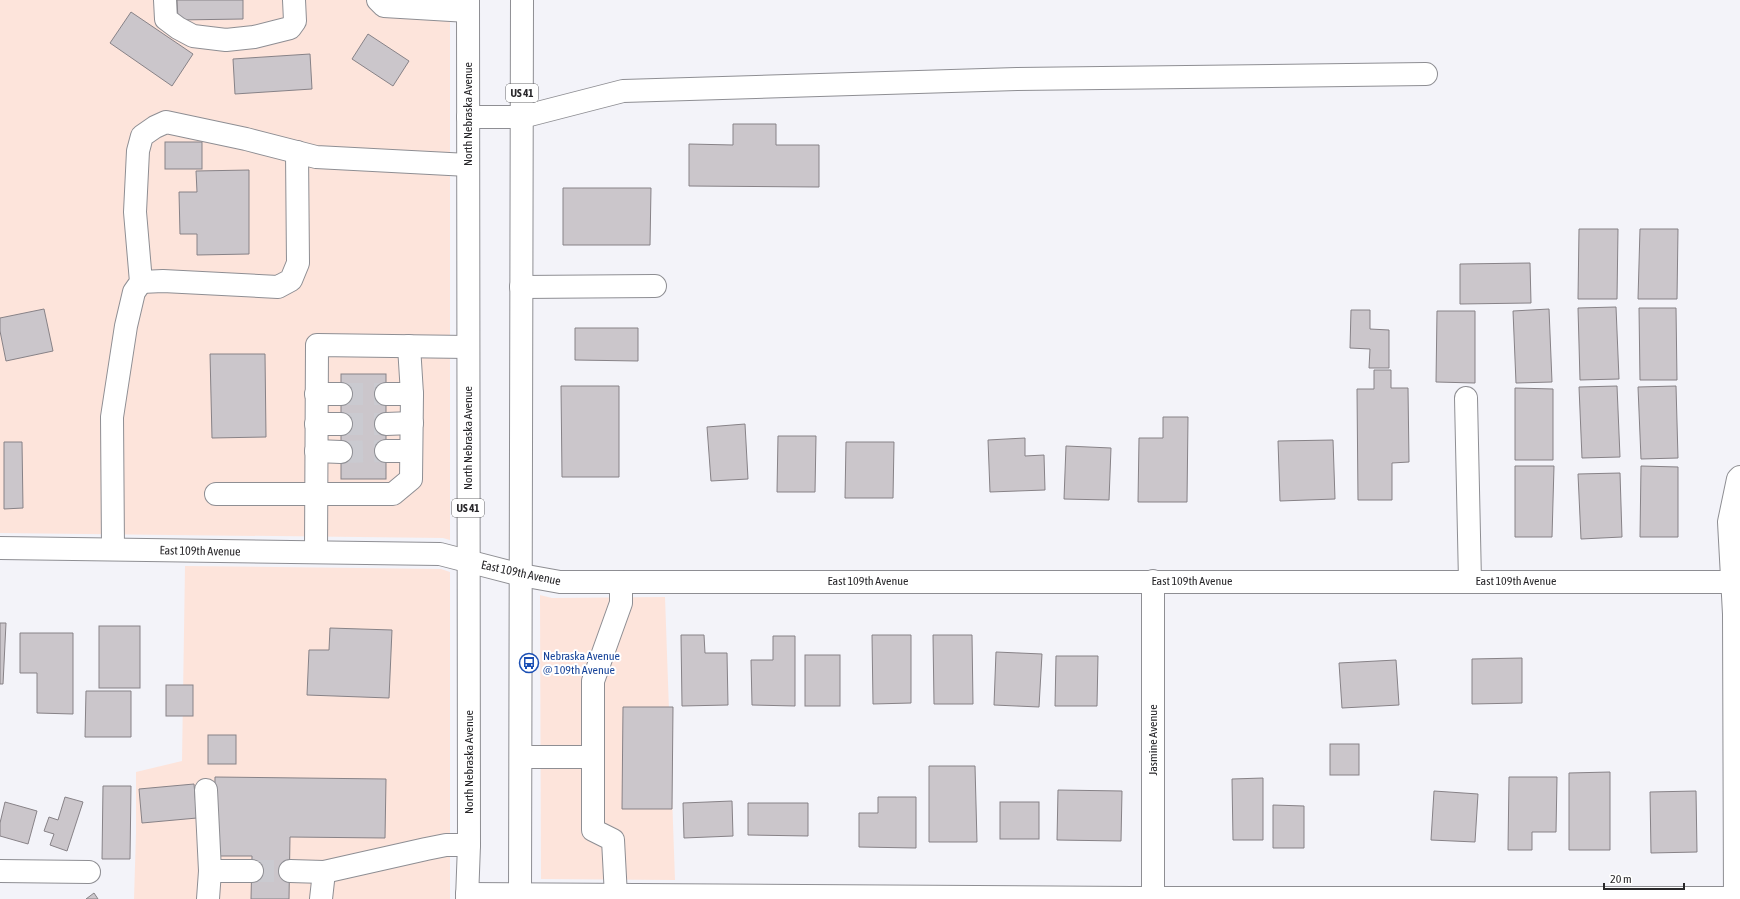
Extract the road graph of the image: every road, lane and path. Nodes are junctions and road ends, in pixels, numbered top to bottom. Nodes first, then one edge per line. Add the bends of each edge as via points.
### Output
1 (165, 0) edge
2 (294, 0) edge
3 (378, 0) edge
4 (522, 0) edge
5 (468, 6) edge
6 (1426, 74) dead end
7 (468, 117) junction
8 (522, 117) junction
9 (297, 152) junction
10 (468, 164) junction
11 (141, 282) junction
12 (655, 286) dead end
13 (521, 287) junction
14 (409, 346) junction
15 (468, 347) junction
16 (316, 394) junction
17 (341, 394) tunnel mouth
18 (386, 394) tunnel mouth
19 (412, 394) junction
20 (1466, 398) dead end
21 (412, 423) junction
22 (316, 424) junction
23 (341, 424) tunnel mouth
24 (386, 424) tunnel mouth
25 (316, 451) junction
26 (386, 451) tunnel mouth
27 (411, 451) junction
28 (341, 452) tunnel mouth
29 (1740, 477) edge
30 (216, 494) dead end
31 (316, 495) junction
32 (0, 548) edge
33 (113, 550) junction
34 (316, 552) junction
35 (468, 561) junction
36 (521, 575) junction
37 (1153, 581) junction
38 (1470, 581) junction
39 (621, 582) junction
40 (1736, 582) edge
41 (521, 757) junction
42 (593, 757) junction
43 (206, 790) dead end
44 (469, 845) junction
45 (0, 871) edge
46 (210, 871) junction
47 (252, 871) tunnel mouth
48 (290, 871) tunnel mouth
49 (89, 872) dead end
50 (324, 872) junction
51 (616, 896) junction
52 (467, 897) edge
53 (520, 897) edge
54 (208, 899) edge
55 (321, 899) edge
56 (1153, 899) edge
57 (1735, 899) edge

1 - 2 street via 166,19 178,28 193,36 226,40 290,28 295,21
3 - 5 street via 384,6
4 - 8 street, US 41
5 - 7 street, North Nebraska Avenue / US 41
6 - 8 street via 1025,79 623,91
7 - 8 street
7 - 10 street, North Nebraska Avenue / US 41
8 - 13 street, US 41
9 - 10 street via 316,157
9 - 11 street via 298,263 291,280 278,287
9 - 11 street via 166,122 142,136 138,151 135,212
10 - 15 street, North Nebraska Avenue / US 41
11 - 33 street via 134,292 126,326 112,417
12 - 13 street
13 - 36 street, US 41
14 - 15 street
14 - 16 street via 317,345
14 - 19 street
15 - 35 street, North Nebraska Avenue / US 41
16 - 17 street
16 - 22 street
18 - 19 street
19 - 21 street
20 - 38 street
21 - 24 street
21 - 27 street
22 - 23 street
22 - 25 street
25 - 28 street
25 - 31 street
26 - 27 street
27 - 31 street via 411,480 393,494
29 - 40 street via 1729,522
30 - 31 street
31 - 34 street
32 - 33 street, East 109th Avenue
33 - 34 street, East 109th Avenue
34 - 35 street, East 109th Avenue via 440,554
35 - 36 street, East 109th Avenue
35 - 44 street, North Nebraska Avenue / US 41
36 - 39 street, East 109th Avenue via 560,582
36 - 41 street, US 41
37 - 38 street, East 109th Avenue
37 - 39 street, East 109th Avenue
37 - 56 street, Jasmine Avenue
38 - 40 street, East 109th Avenue
39 - 42 street via 621,604 594,681
40 - 57 street
41 - 42 street
41 - 53 street, US 41
42 - 51 street via 593,830 613,840
43 - 46 street
44 - 50 street via 446,845
44 - 52 street, North Nebraska Avenue / US 41
45 - 49 street
46 - 47 street
46 - 54 street
48 - 50 street
50 - 55 street
51 - 53 street
51 - 56 street
52 - 53 street
56 - 57 street

